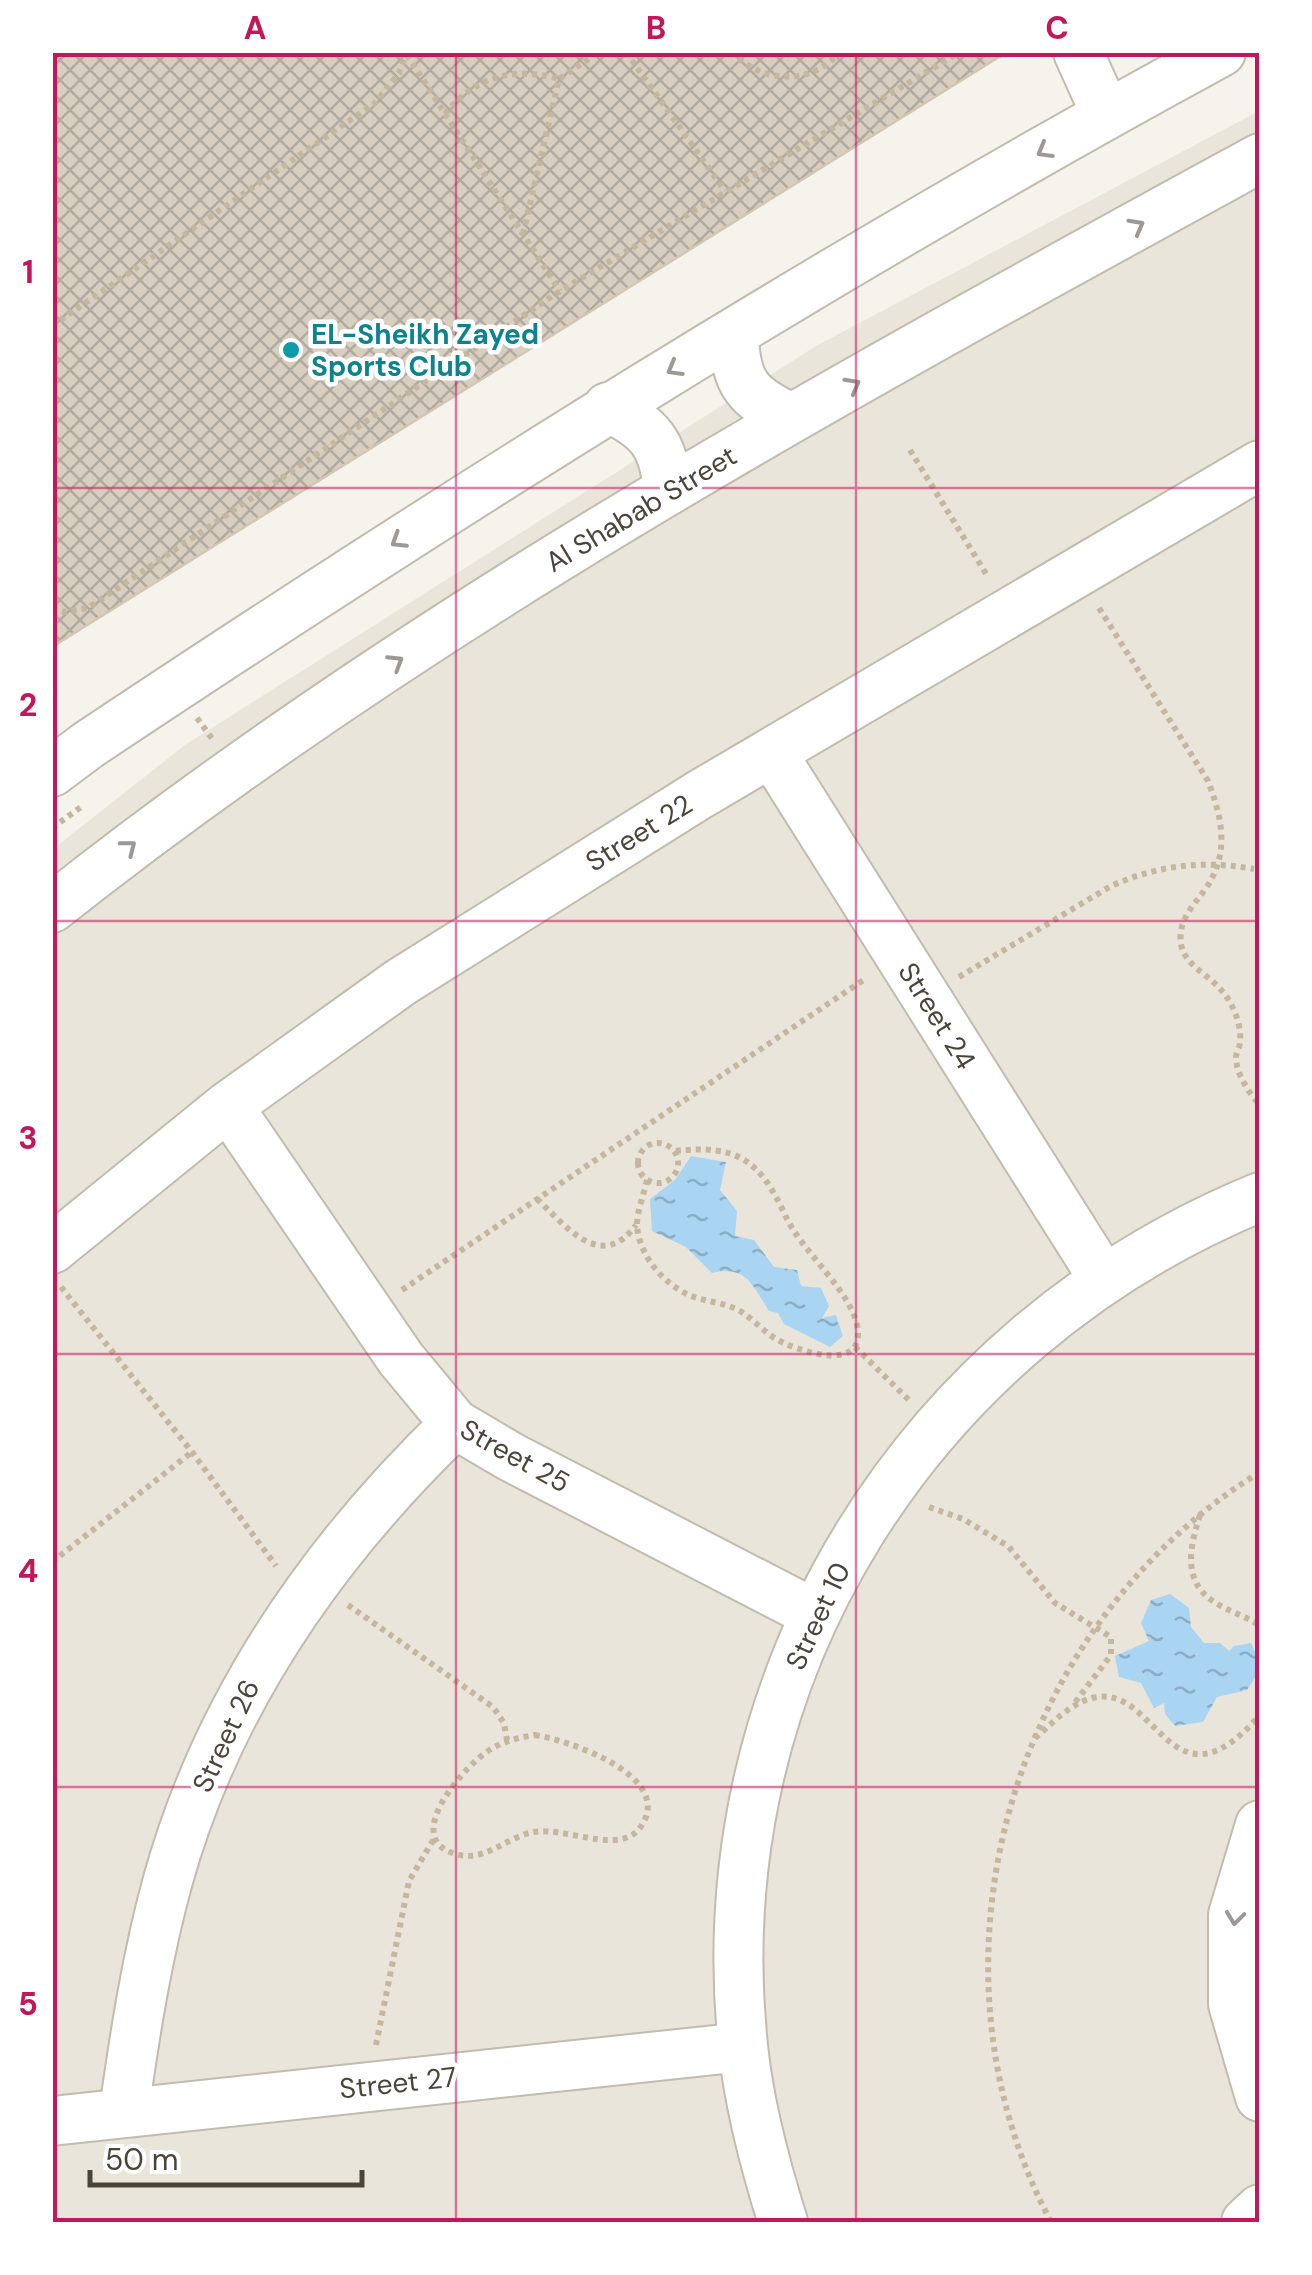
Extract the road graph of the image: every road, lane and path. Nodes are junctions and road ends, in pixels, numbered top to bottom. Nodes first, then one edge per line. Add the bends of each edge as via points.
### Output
1 (599, 52) edge
2 (626, 52) edge
3 (731, 52) edge
4 (840, 52) edge
5 (960, 52) edge
6 (1078, 52) edge
7 (1221, 52) edge
8 (407, 54) edge
9 (559, 79) junction
10 (446, 114) junction
11 (1106, 114) junction
12 (1260, 158) edge
13 (725, 191) junction
14 (523, 234) junction
15 (560, 291) junction
16 (52, 326) edge
17 (734, 334) junction
18 (608, 408) junction
19 (792, 418) junction
20 (910, 450) dead end
21 (1260, 465) edge
22 (668, 491) junction
23 (1076, 573) junction
24 (52, 609) edge
25 (1010, 612) junction
26 (175, 687) junction
27 (64, 747) edge
28 (772, 753) junction
29 (234, 770) junction
30 (1220, 862) junction
31 (1254, 869) dead end
32 (52, 908) edge
33 (900, 956) junction
34 (926, 997) junction
35 (1260, 1105) edge
36 (228, 1106) junction
37 (630, 1136) junction
38 (643, 1150) junction
39 (674, 1151) junction
40 (646, 1180) junction
41 (1260, 1197) edge
42 (538, 1199) junction
43 (637, 1224) junction
44 (52, 1250) edge
45 (52, 1276) edge
46 (1104, 1278) junction
47 (368, 1313) junction
48 (855, 1347) junction
49 (455, 1424) junction
50 (936, 1426) junction
51 (192, 1452) junction
52 (1260, 1472) edge
53 (886, 1492) junction
54 (1200, 1514) junction
55 (52, 1562) edge
56 (308, 1590) junction
57 (815, 1614) junction
58 (1095, 1626) junction
59 (1260, 1626) edge
60 (1073, 1705) junction
61 (1260, 1715) edge
62 (507, 1740) junction
63 (1031, 1742) junction
64 (1260, 1824) edge
65 (435, 1837) junction
66 (743, 2046) junction
67 (370, 2086) junction
68 (1260, 2097) edge
69 (124, 2111) junction
70 (52, 2121) edge
71 (1260, 2209) edge
72 (52, 2217) edge
73 (58, 2222) edge
74 (783, 2222) edge
75 (1051, 2222) edge
76 (1246, 2222) edge

1 - 9 path
2 - 13 path
3 - 4 path via 768,76 794,78 818,71
5 - 13 path
6 - 11 street
7 - 11 street
8 - 10 path
8 - 16 path via 374,103
9 - 10 path via 494,77
9 - 14 path
10 - 14 path
11 -> 17 street
19 -> 12 street, Al Shabab Street
13 - 15 path
14 - 15 path
15 - 24 path via 88,608
17 -> 18 street
17 - 19 street via 734,358 752,396
18 - 22 street via 652,436
18 -> 26 street
19 - 22 street, Al Shabab Street
20 - 25 path
21 - 23 street, Street 22
29 -> 22 street, Al Shabab Street
23 - 25 street, Street 22
23 - 30 path via 1208,781 1219,808
25 - 28 street, Street 22
26 - 27 street
26 - 29 path
28 - 33 street, Street 24
28 - 36 street, Street 22 via 401,982
32 -> 29 street, Al Shabab Street
30 - 31 path
30 - 34 path via 1156,870 1111,886
30 - 35 path via 1185,918 1181,950 1222,990 1235,1013 1240,1076
33 - 34 street, Street 24
33 - 37 path
34 - 46 street, Street 24
36 - 44 street, Street 22
36 - 47 street, Street 25
37 - 38 path
37 - 42 path
38 - 39 path via 659,1142
38 - 40 path via 638,1166
39 - 40 path via 673,1178
39 - 48 path via 719,1150 758,1168 852,1314
40 - 43 path
41 - 46 street, Street 10
42 - 43 path via 590,1244 617,1243
42 - 47 path
43 - 48 path via 654,1268 672,1286 740,1311 802,1351 836,1355
45 - 51 path
46 - 50 street, Street 10 via 1015,1346
47 - 49 street, Street 25
48 - 50 path
49 - 56 street, Street 26 via 399,1478
49 - 57 street, Street 25
50 - 53 street, Street 10
51 - 55 path
51 - 56 path
52 - 54 path
53 - 57 street, Street 10
53 - 58 path via 986,1531 1008,1546 1054,1603
54 - 58 path
54 - 59 path via 1189,1552 1199,1588
56 - 62 path via 493,1707
56 - 69 street, Street 26 via 223,1734 193,1806 138,2008
57 - 66 street, Street 10 via 758,1782 740,1922
58 - 60 path via 1112,1637 1113,1652
58 - 63 path
60 - 61 path via 1116,1699 1165,1742 1197,1754 1227,1745
60 - 63 path
62 - 65 path via 450,1790 434,1819
62 - 65 path via 563,1740 638,1780 646,1793 644,1823 619,1840 536,1831 468,1858 446,1851
63 - 75 path via 1000,1844 989,2002 1006,2107
64 -> 68 street via 1233,1915 1232,1968 1232,2004
65 - 67 path via 408,1881
66 - 67 street, Street 27
66 - 74 street, Street 10 via 761,2150
67 - 69 street, Street 27
69 - 70 street, Street 27
71 - 76 street
72 - 73 path

